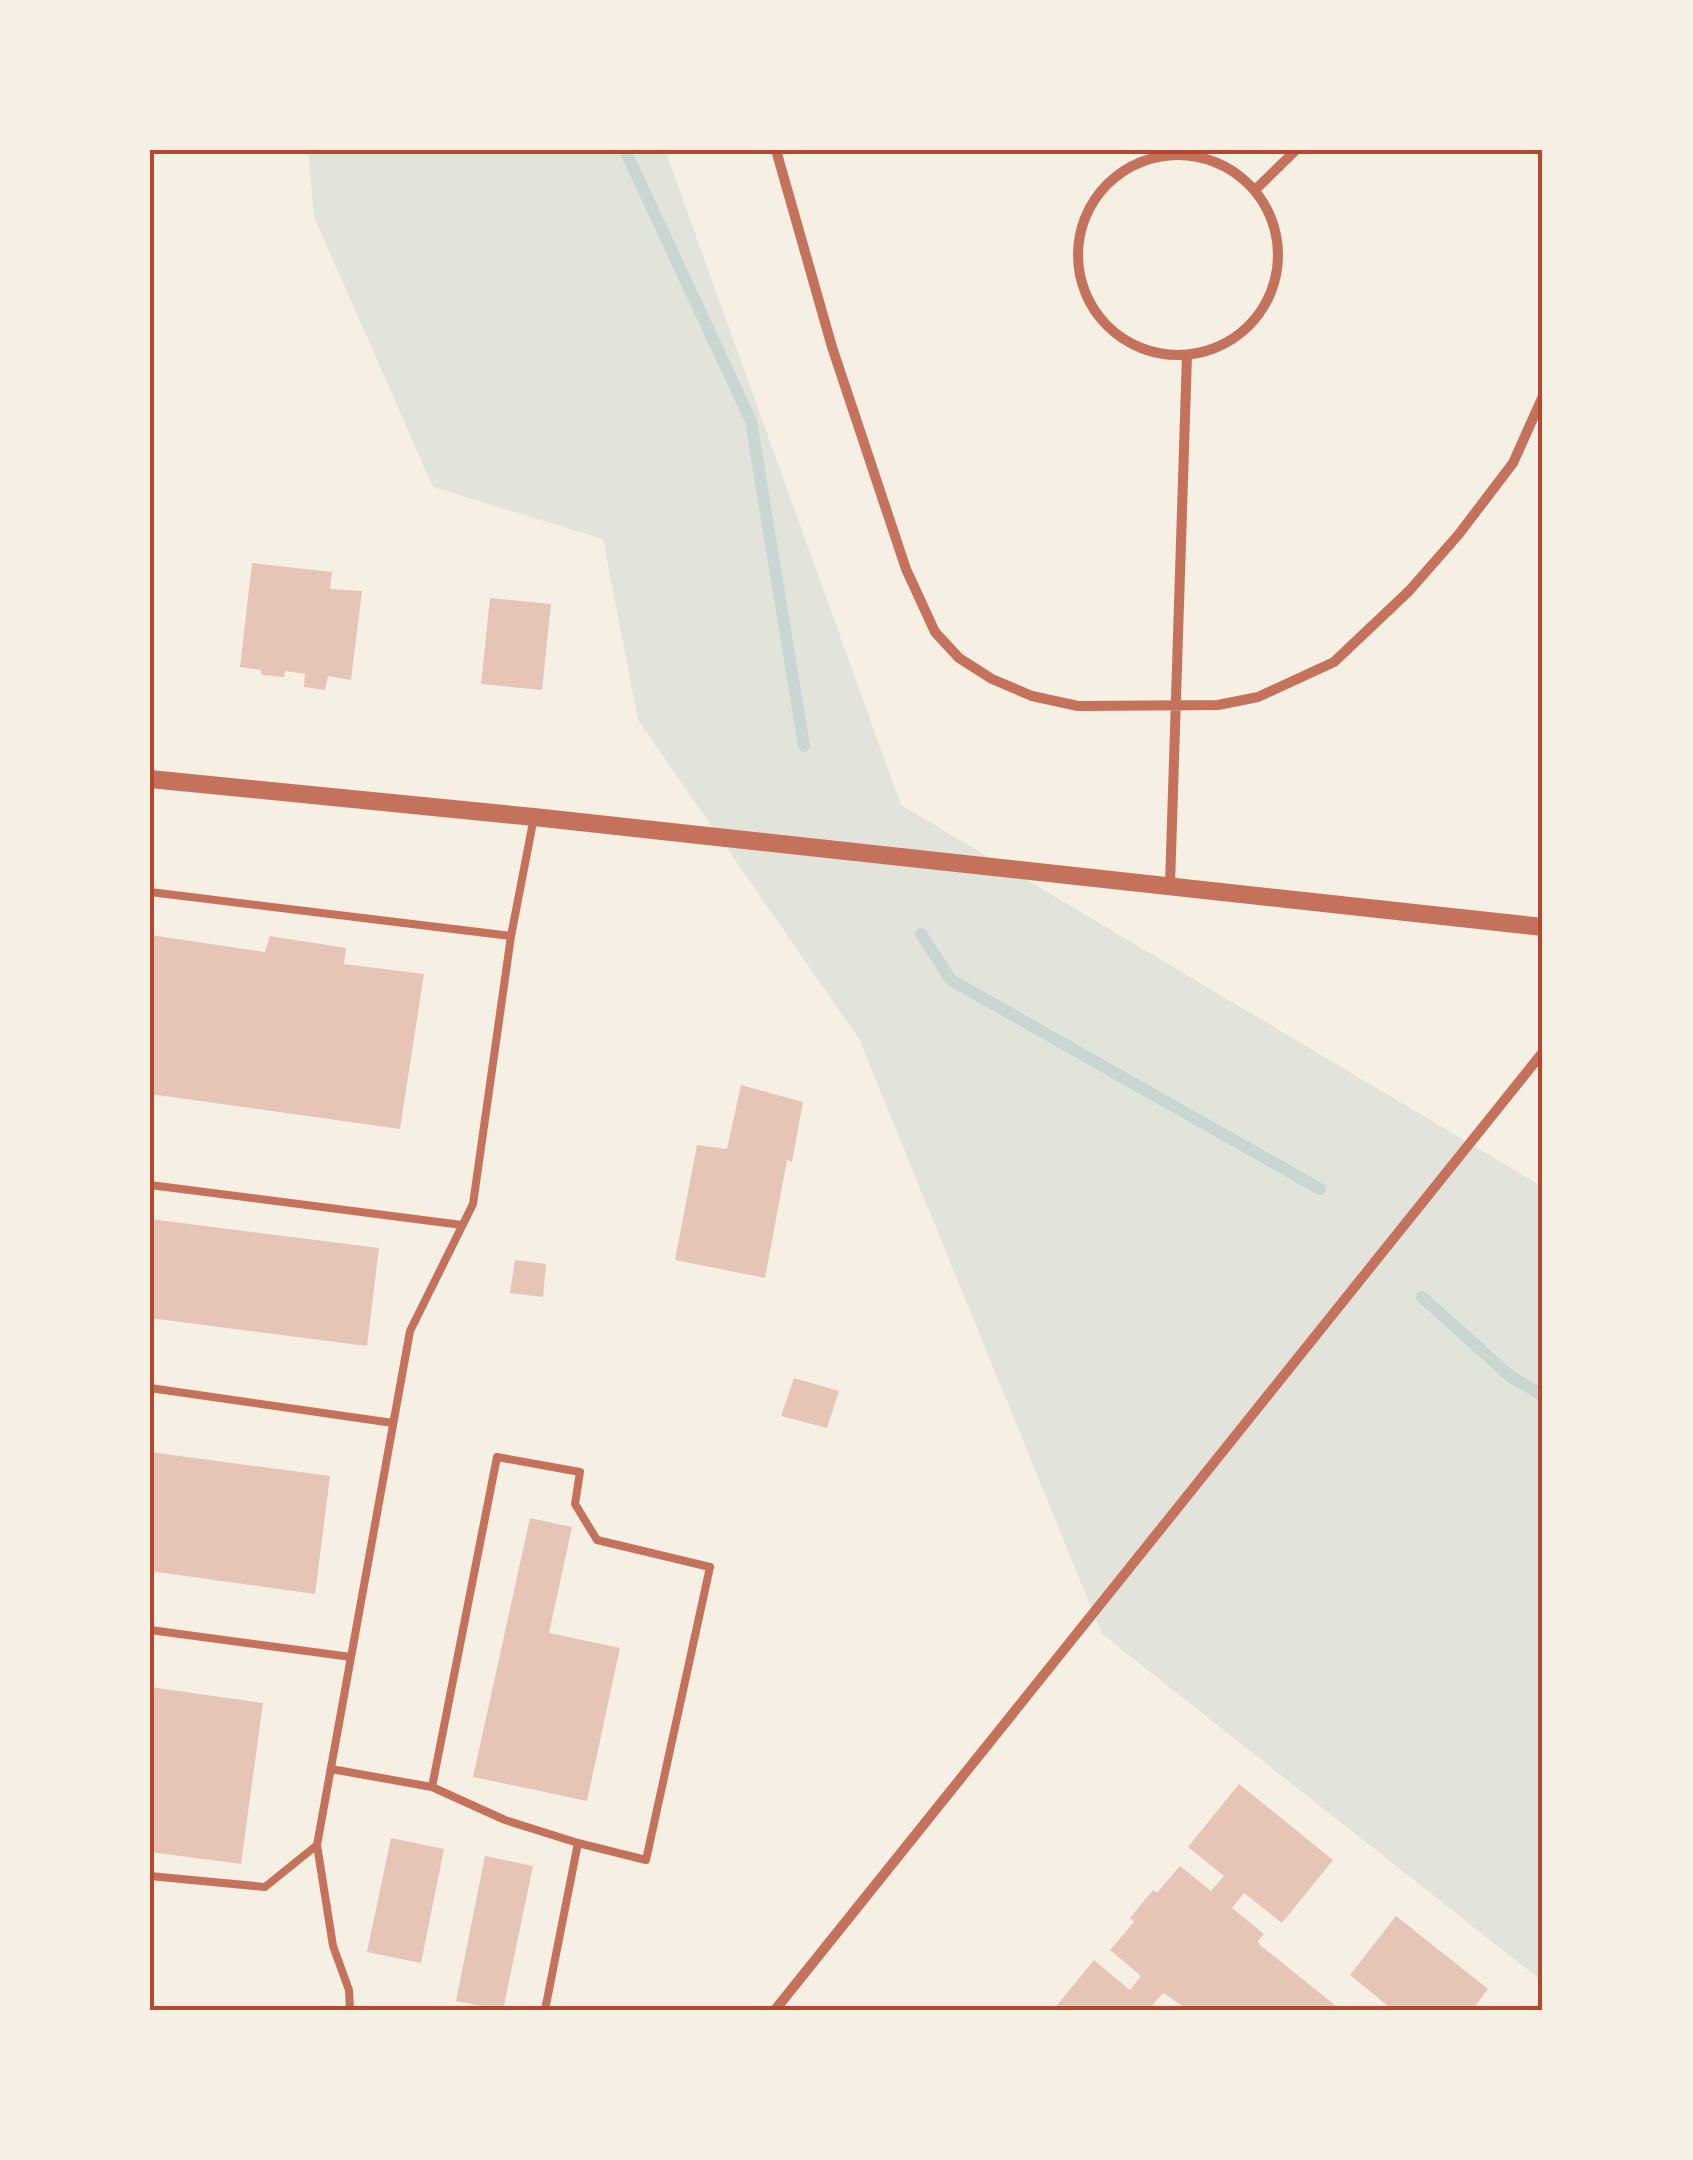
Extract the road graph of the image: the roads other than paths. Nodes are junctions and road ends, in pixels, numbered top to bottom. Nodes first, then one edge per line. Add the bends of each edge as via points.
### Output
1 (776, 150) edge
2 (1296, 150) edge
3 (1255, 190) junction
4 (1187, 355) junction
5 (1543, 396) edge
6 (1176, 705) junction
7 (150, 779) edge
8 (534, 817) junction
9 (1170, 885) junction
10 (150, 892) edge
11 (1543, 927) edge
12 (511, 936) junction
13 (1543, 1052) edge
14 (150, 1185) edge
15 (462, 1226) junction
16 (150, 1388) edge
17 (393, 1423) junction
18 (150, 1630) edge
19 (351, 1657) junction
20 (331, 1769) junction
21 (432, 1787) junction
22 (578, 1843) junction
23 (318, 1845) junction
24 (150, 1876) edge
25 (350, 2010) edge
26 (544, 2010) edge
27 (775, 2010) edge

1 - 6 street via 832,348 906,569 935,632 959,658 1032,696 1078,706
2 - 3 street
3 - 4 street via 1271,216 1276,278 1244,330
3 - 4 street via 1229,168 1197,156 1163,155 1130,166 1085,217 1078,250 1082,284 1098,314 1122,338 1153,352
4 - 6 street
5 - 6 street via 1512,464 1458,534 1334,662 1258,697
6 - 9 street
7 - 8 street
8 - 9 street
8 - 12 lane
9 - 11 street
10 - 12 lane
12 - 15 lane via 473,1204
13 - 27 street
14 - 15 lane
15 - 17 lane via 410,1331
16 - 17 lane
17 - 19 lane
18 - 19 lane
19 - 20 lane
20 - 21 lane
20 - 23 lane
21 - 22 lane
21 - 22 lane via 497,1456 580,1472 575,1504 597,1540 710,1567 646,1860
22 - 26 lane
23 - 24 lane via 265,1887
23 - 25 lane

